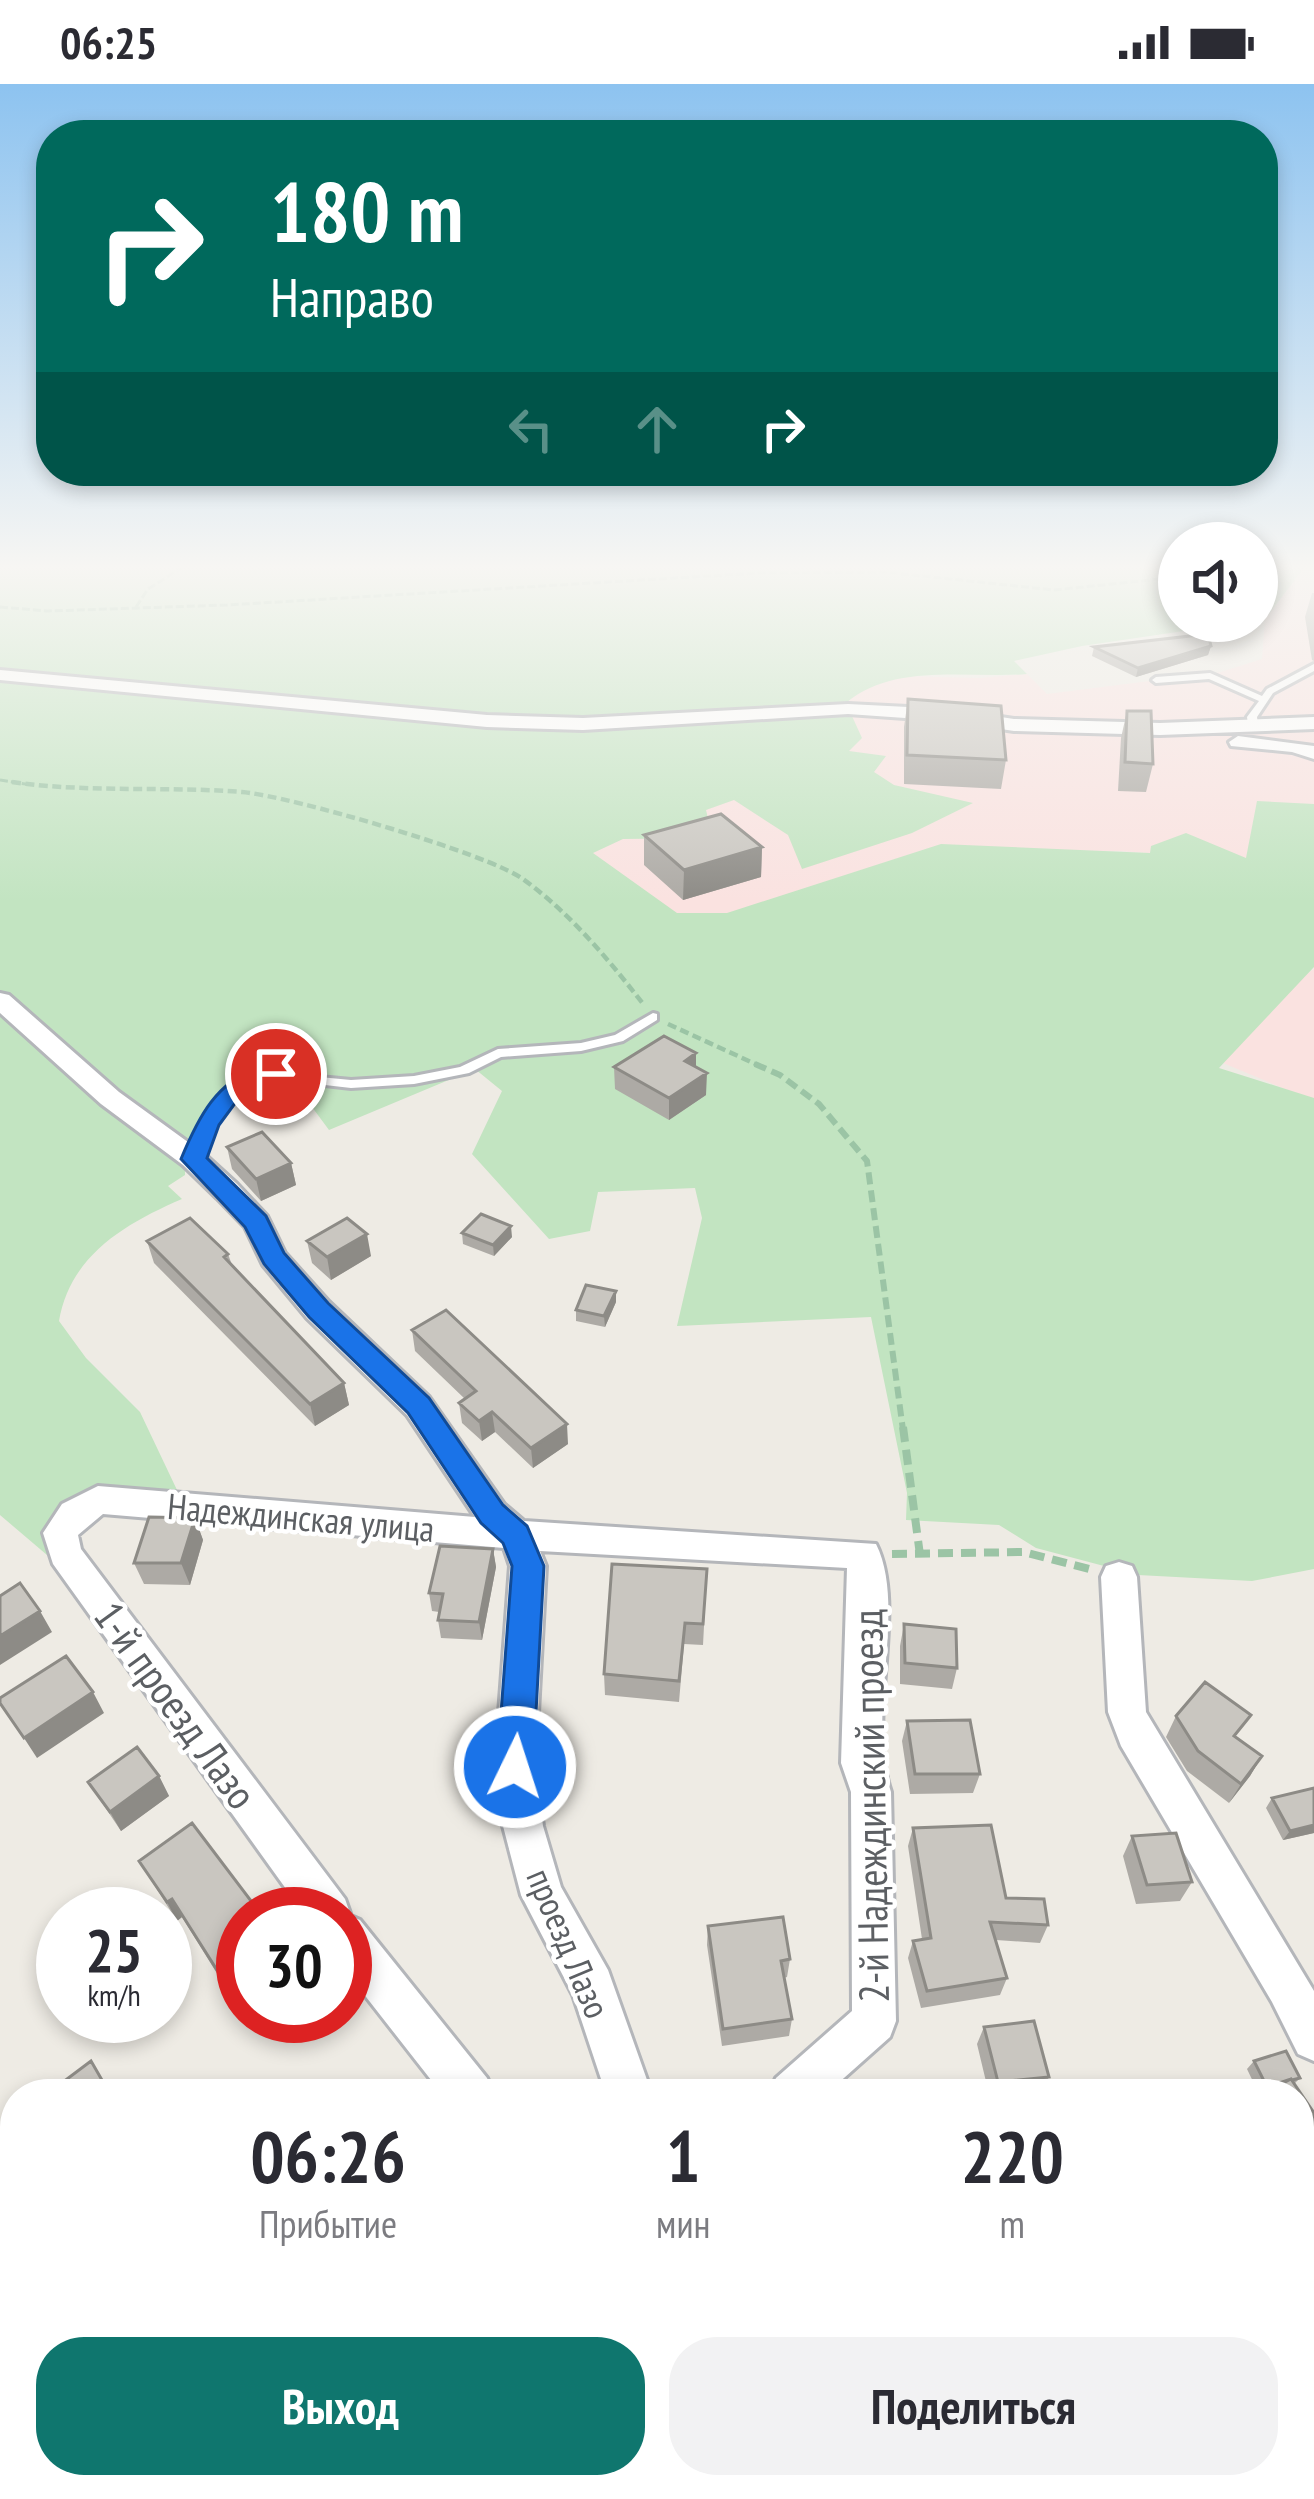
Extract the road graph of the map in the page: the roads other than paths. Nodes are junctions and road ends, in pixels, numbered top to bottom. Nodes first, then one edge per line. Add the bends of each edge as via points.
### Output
1 (29, 678) edge
2 (1187, 678) edge
3 (1214, 678) edge
4 (1294, 678) edge
5 (1156, 680) dead end
6 (1264, 700) junction
7 (1314, 723) edge
8 (1253, 724) junction
9 (1160, 729) junction
10 (1314, 753) edge
11 (0, 1000) edge
12 (653, 1017) road end
13 (194, 1159) junction
14 (98, 1500) joint
15 (516, 1535) junction
16 (864, 1554) joint
17 (1119, 1577) road end
18 (310, 1887) edge
19 (372, 1969) edge
20 (1314, 2038) edge
21 (459, 2079) edge
22 (624, 2079) edge
23 (808, 2079) edge

1 - 9 street via 487,721 583,724 848,709
2 - 5 lane
3 - 6 lane
4 - 6 lane
6 - 8 lane
7 - 8 street
8 - 9 street
9 - 10 street
11 - 13 street via 110,1098
12 - 13 lane via 620,1038 498,1053 414,1080 351,1084 262,1074 236,1086
13 - 15 street via 256,1222 273,1258 318,1310 418,1406 492,1514
14 - 15 street, Надеждинская улица
14 - 18 street, 1-й проезд Лазо via 60,1533 65,1554
15 - 16 street, Надеждинская улица
15 - 22 street, проезд Лазо via 528,1566 515,1767 523,1826 542,1895 592,1986
16 - 23 street, 2-й Надеждинский проезд via 861,1763 871,1792 874,2021
17 - 20 street via 1134,1729
19 - 21 street

